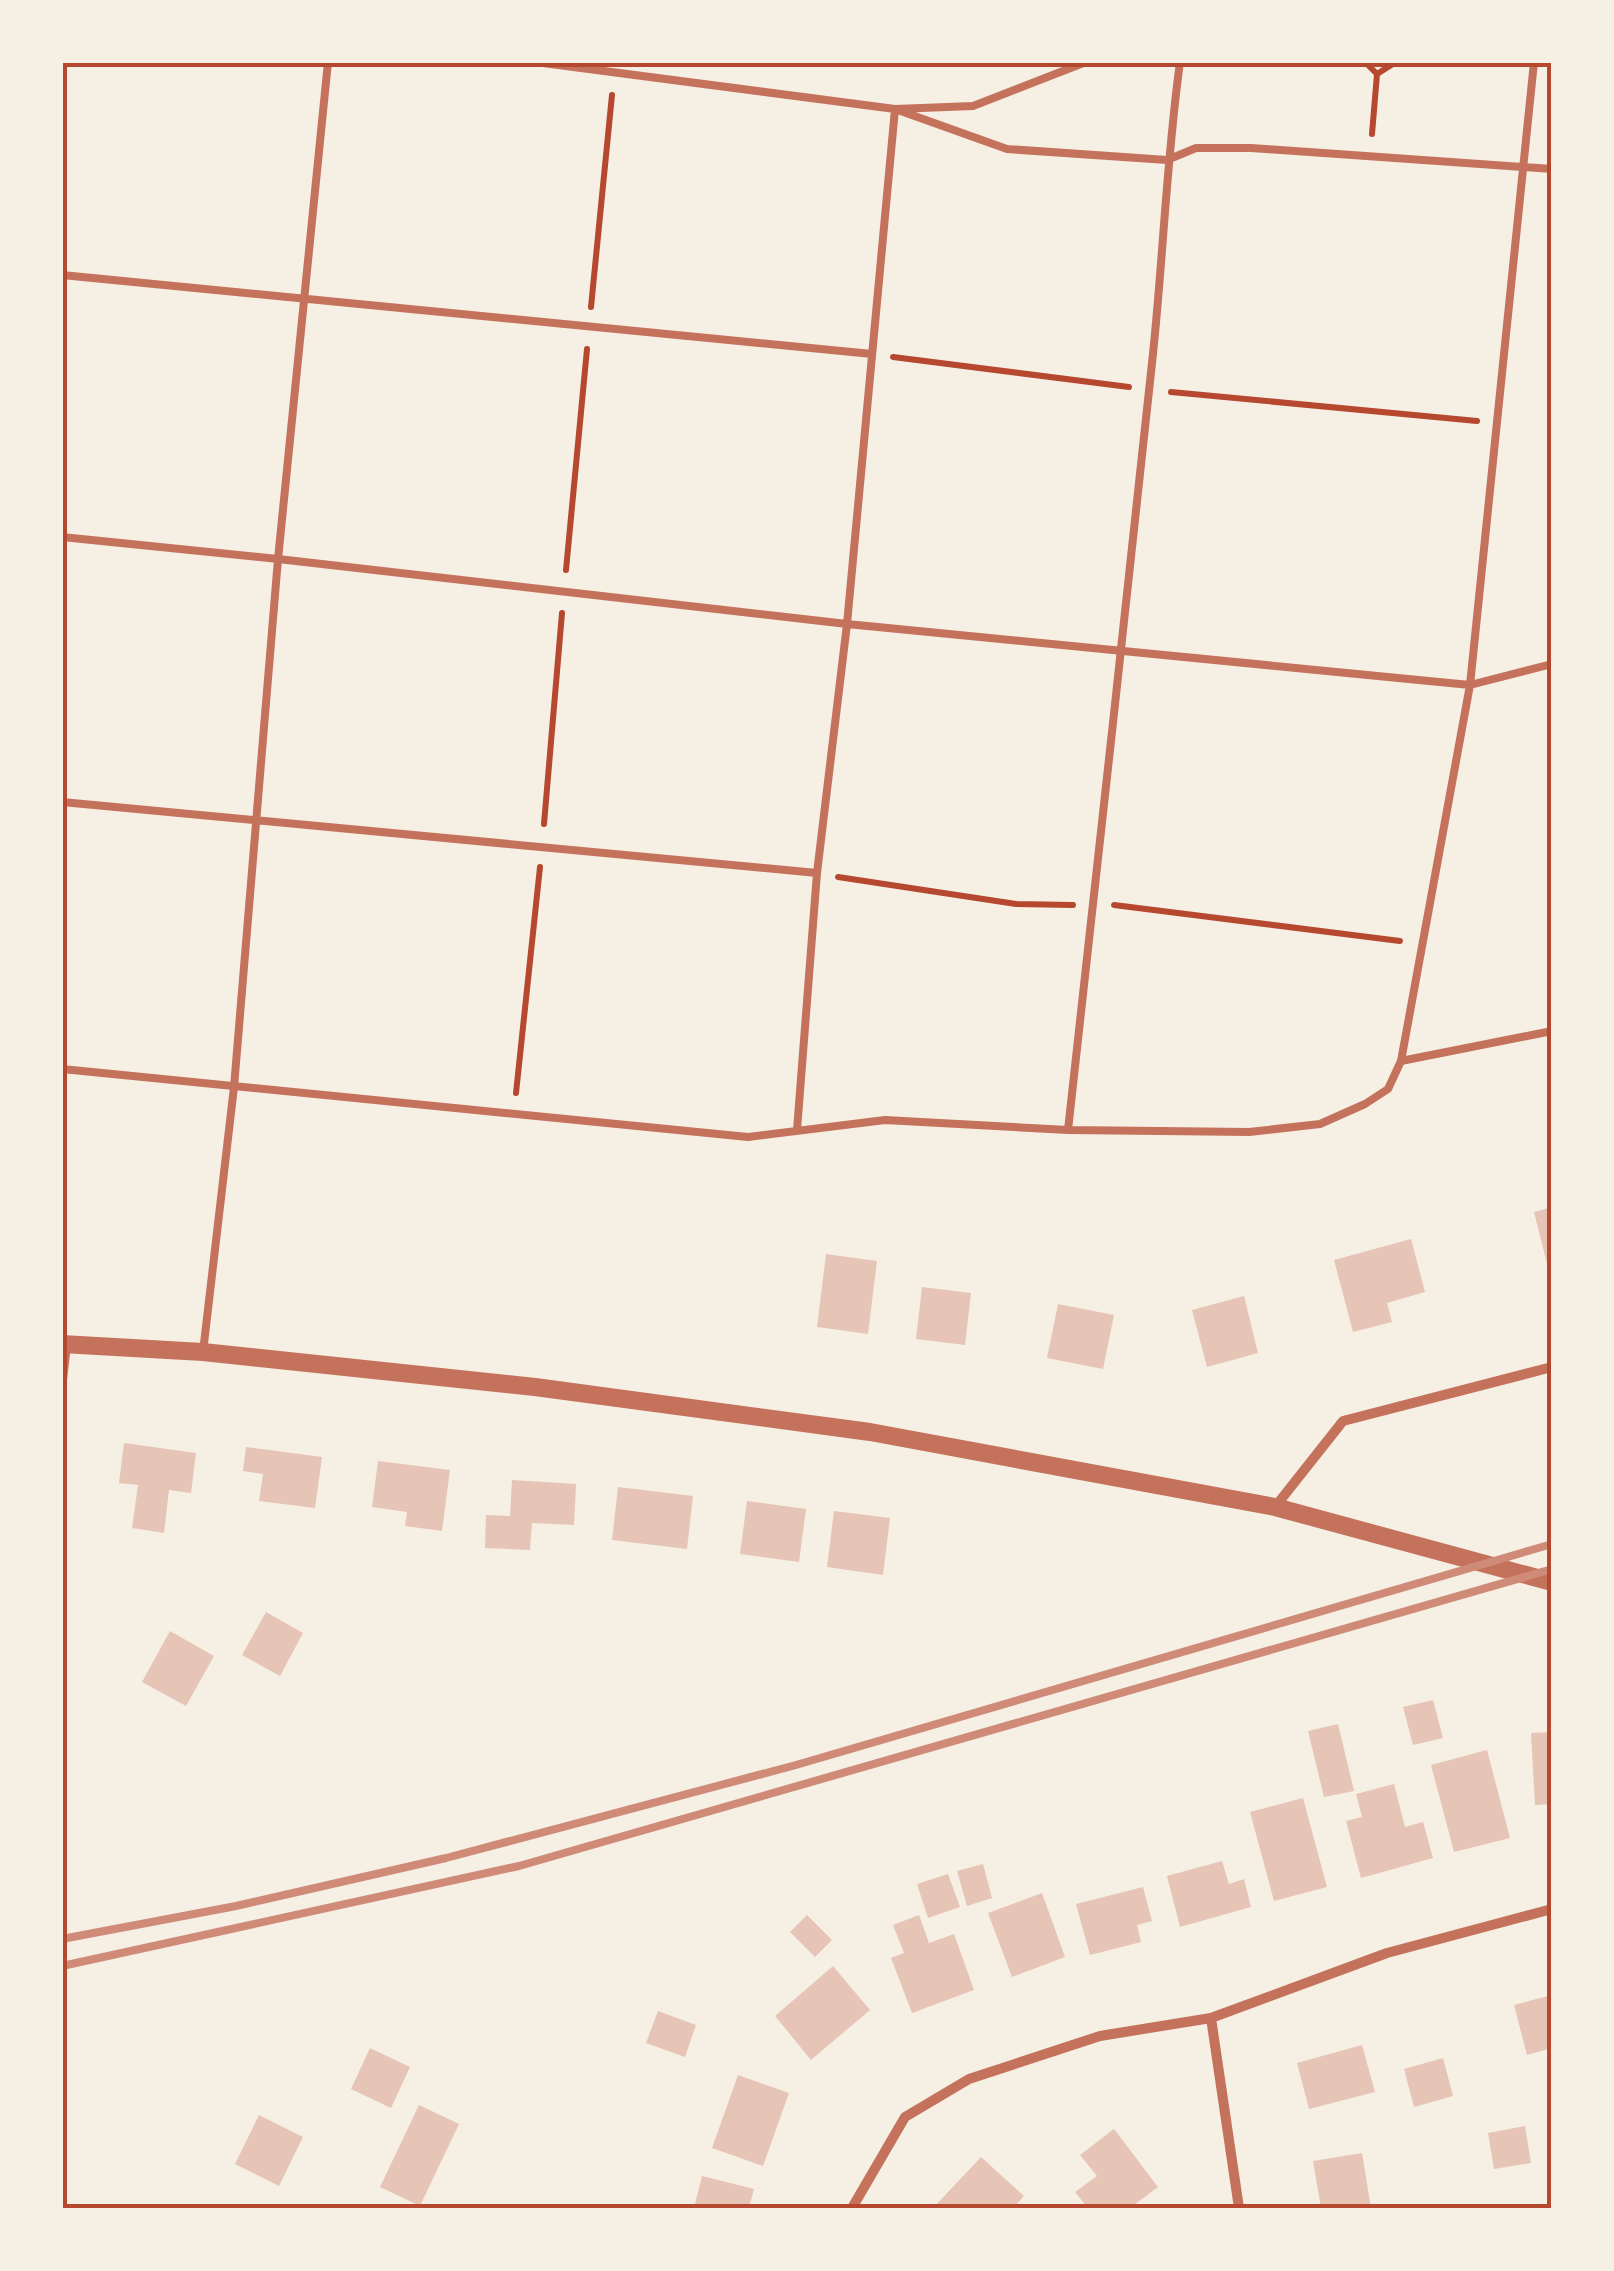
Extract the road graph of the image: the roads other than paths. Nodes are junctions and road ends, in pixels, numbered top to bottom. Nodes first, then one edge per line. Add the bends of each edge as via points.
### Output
1 (328, 62) edge
2 (534, 62) edge
3 (1086, 62) edge
4 (1180, 62) edge
5 (1534, 62) edge
6 (895, 109) junction
7 (1167, 160) junction
8 (1526, 165) junction
9 (1552, 169) edge
10 (62, 275) edge
11 (302, 299) junction
12 (872, 354) junction
13 (62, 537) edge
14 (278, 559) junction
15 (847, 624) junction
16 (1122, 653) junction
17 (1552, 664) edge
18 (1470, 685) junction
19 (62, 802) edge
20 (254, 822) junction
21 (817, 872) junction
22 (1552, 1031) edge
23 (1401, 1061) junction
24 (62, 1070) edge
25 (234, 1087) junction
26 (797, 1130) junction
27 (1068, 1130) junction
28 (64, 1344) edge
29 (203, 1352) junction
30 (1552, 1368) edge
31 (62, 1380) edge
32 (1275, 1507) junction
33 (1552, 1582) edge
34 (1552, 1909) edge
35 (1211, 2018) junction
36 (852, 2208) edge
37 (1238, 2208) edge

1 - 11 lane
2 - 6 lane
3 - 6 lane via 973,106
4 - 7 lane
5 - 8 lane
6 - 7 lane via 1007,149
6 - 12 lane
7 - 8 lane via 1196,148
7 - 16 lane
8 - 9 lane
8 - 18 lane
10 - 11 lane
11 - 12 lane
11 - 14 lane
12 - 15 lane
13 - 14 lane
14 - 15 lane
14 - 20 lane
15 - 16 lane
15 - 21 lane
16 - 18 lane
16 - 27 lane
17 - 18 lane
18 - 23 lane
19 - 20 lane
20 - 21 lane
20 - 25 lane
21 - 26 lane
22 - 23 lane
23 - 27 lane via 1388,1089 1320,1124 1248,1132
24 - 25 lane
25 - 26 lane via 748,1137
25 - 29 lane
26 - 27 lane via 884,1120
28 - 29 street
28 - 31 street
29 - 32 street via 870,1432
30 - 32 street via 1343,1421
32 - 33 street
34 - 35 street via 1387,1953
35 - 36 street via 1100,2036 969,2079 904,2117
35 - 37 street

